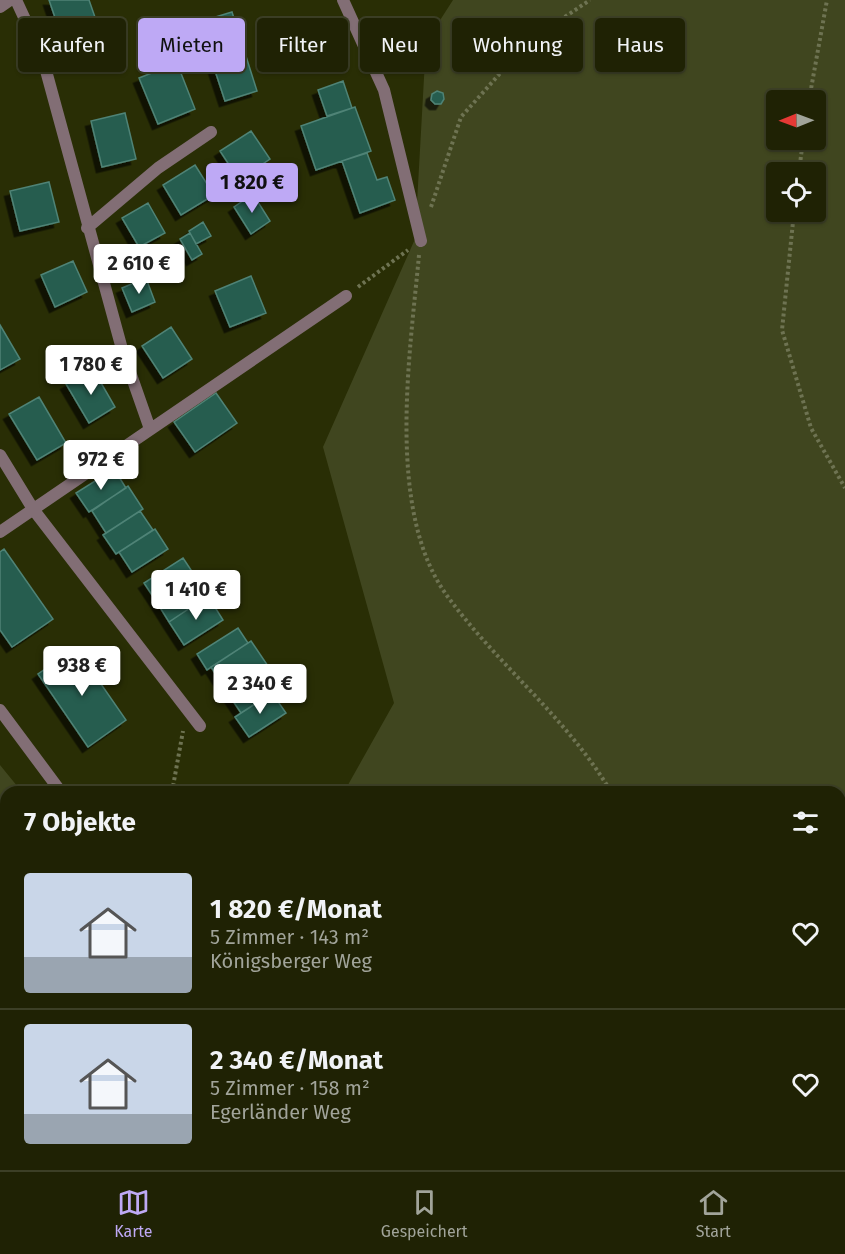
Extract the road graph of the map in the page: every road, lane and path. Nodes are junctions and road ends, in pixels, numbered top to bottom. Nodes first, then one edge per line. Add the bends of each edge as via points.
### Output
1 (10, 0) edge
2 (16, 0) edge
3 (343, 0) edge
4 (590, 0) edge
5 (827, 0) edge
6 (0, 7) edge
7 (811, 90) edge
8 (211, 132) dead end
9 (793, 222) edge
10 (87, 228) junction
11 (420, 241) junction
12 (372, 277) dead end
13 (345, 296) dead end
14 (150, 429) junction
15 (0, 455) edge
16 (845, 488) edge
17 (33, 509) junction
18 (0, 532) edge
19 (0, 710) edge
20 (200, 726) dead end
21 (182, 735) dead end
22 (57, 786) edge
23 (173, 786) edge
24 (608, 786) edge

1 - 6 street
2 - 10 street via 42,56
3 - 11 street via 384,90
4 - 11 path via 529,41 461,117
5 - 7 path
8 - 10 street via 158,168
9 - 16 path via 782,330 811,428
10 - 14 street via 122,350
11 - 12 path
11 - 24 path via 409,372 407,460 419,540 431,572 448,598 566,731
13 - 14 street
14 - 17 street
15 - 17 street
17 - 18 street
17 - 20 street
19 - 22 street
21 - 23 path

